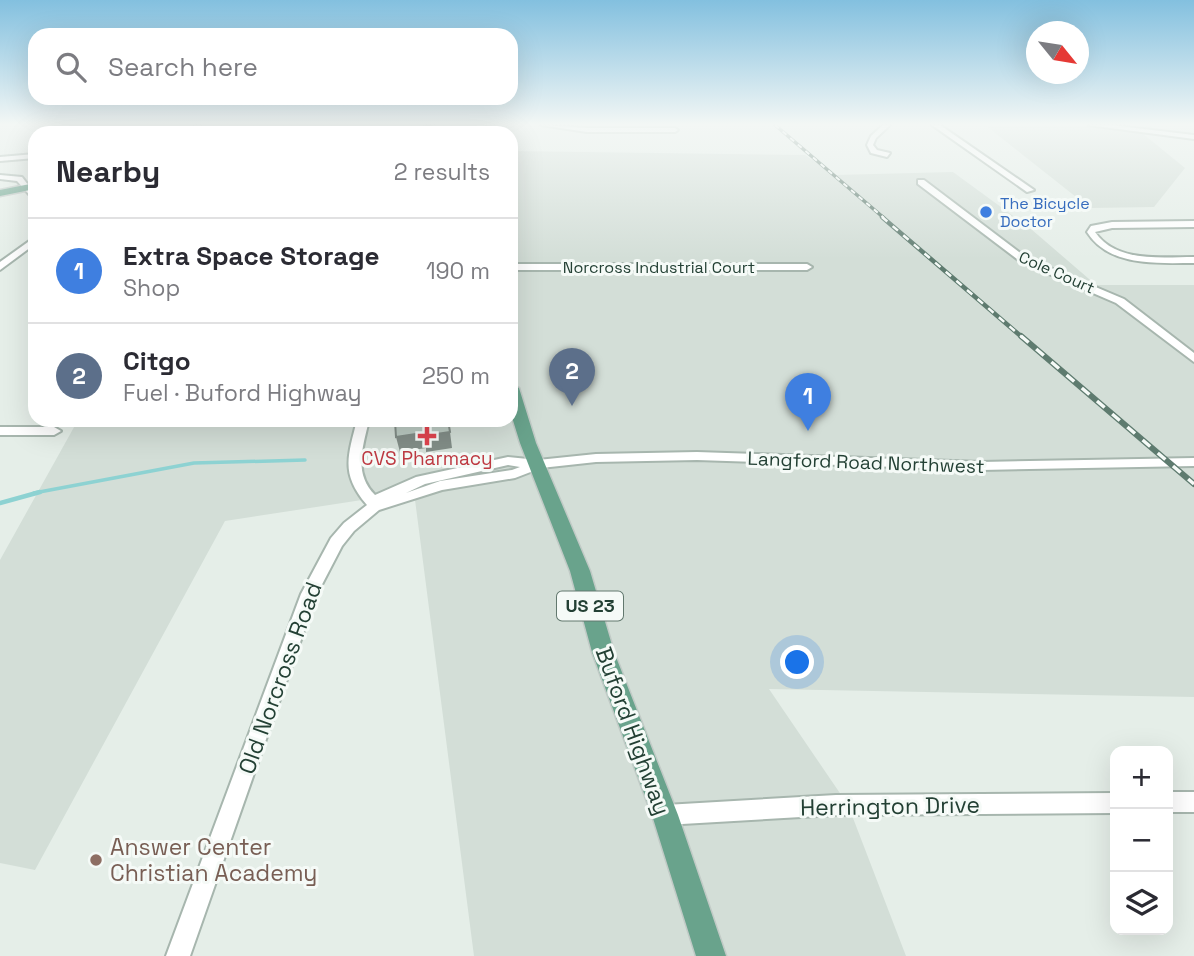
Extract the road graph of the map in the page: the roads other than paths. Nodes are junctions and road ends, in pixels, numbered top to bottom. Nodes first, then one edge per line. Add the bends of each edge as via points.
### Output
1 (1000, 170) edge
2 (0, 177) edge
3 (921, 182) dead end
4 (28, 184) edge
5 (28, 185) edge
6 (1030, 190) dead end
7 (0, 191) edge
8 (1194, 224) edge
9 (28, 245) edge
10 (1194, 260) edge
11 (0, 267) edge
12 (518, 267) edge
13 (807, 267) dead end
14 (1194, 359) edge
15 (518, 408) edge
16 (362, 427) edge
17 (54, 431) dead end
18 (0, 432) edge
19 (1194, 462) edge
20 (537, 464) junction
21 (411, 484) junction
22 (358, 487) junction
23 (376, 506) junction
24 (1173, 802) edge
25 (1194, 802) edge
26 (1110, 803) edge
27 (665, 815) junction
28 (178, 956) edge
29 (711, 956) edge

1 - 6 street
2 - 4 street
3 - 14 street, Cole Court via 1024,260 1121,301
5 - 7 main road
8 - 10 street via 1112,225 1091,232 1105,248 1120,254
9 - 11 street
12 - 13 street, Norcross Industrial Court
15 - 20 main road, Buford Highway / US 23
16 - 22 street via 353,472
17 - 18 street
19 - 20 street, Langford Road Northwest via 981,466 697,456
20 - 21 street, Langford Road Northwest via 508,461
20 - 23 street, Langford Road Northwest via 515,474 455,482
20 - 27 main road, Buford Highway / US 23 via 577,563 603,652
21 - 22 street via 375,491
21 - 23 street, Langford Road Northwest via 377,500
22 - 23 street
23 - 28 street, Old Norcross Road via 348,528 328,553 309,594
24 - 25 street
26 - 27 street, Herrington Drive via 836,805
27 - 29 main road, Buford Highway / US 23

